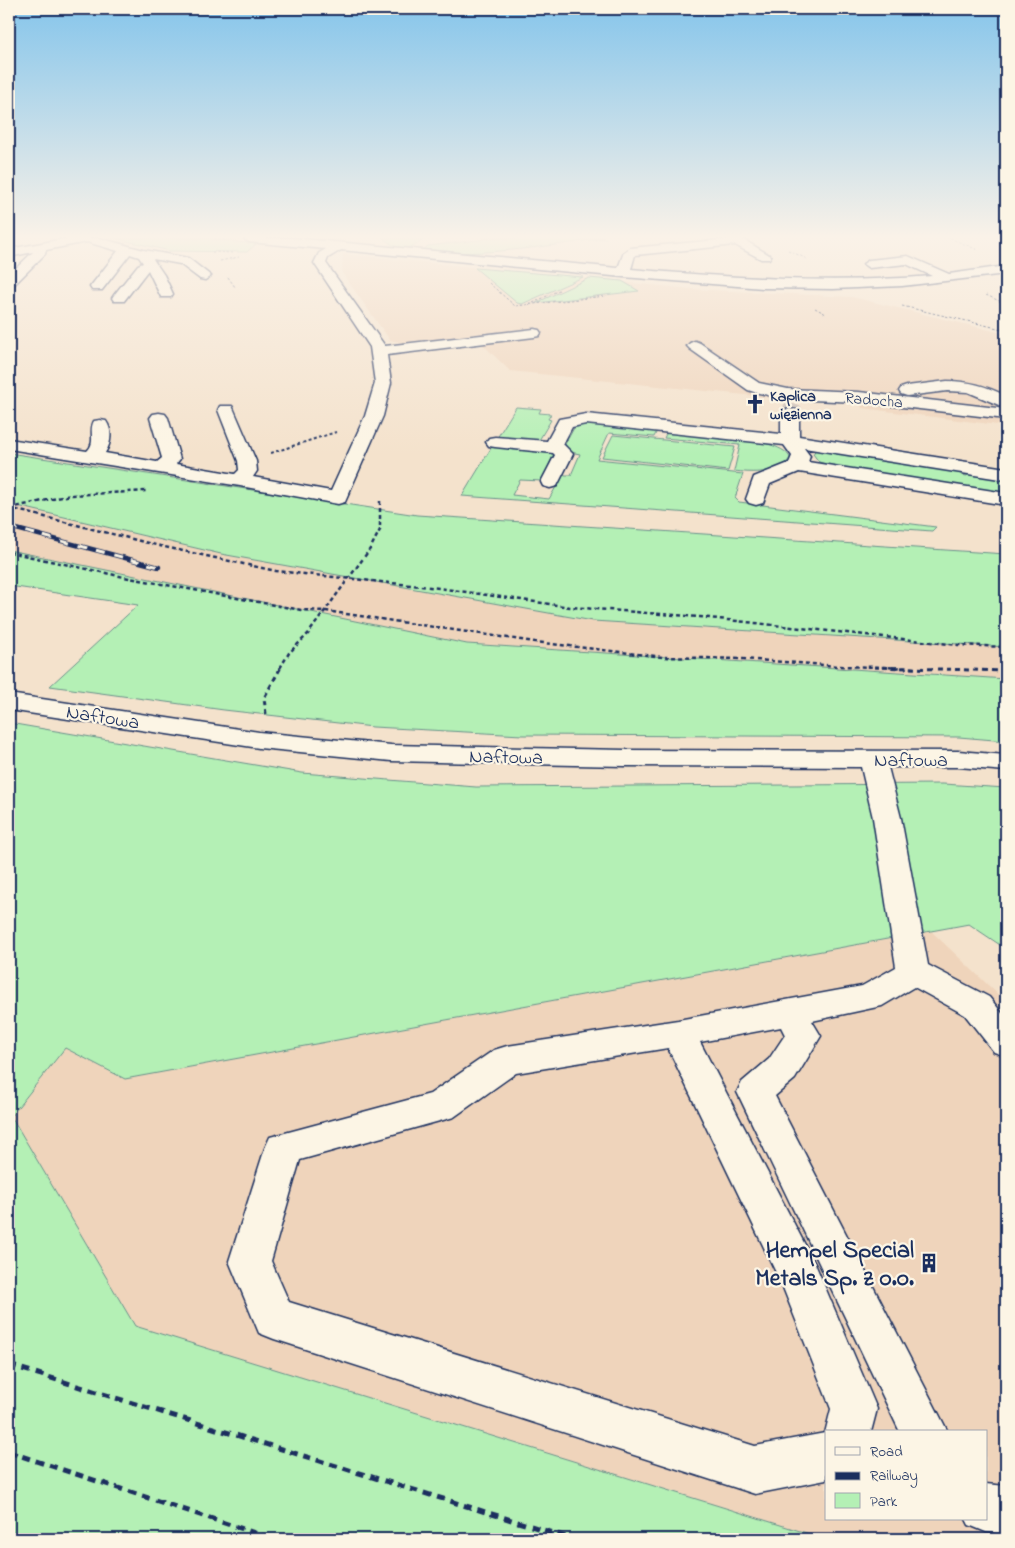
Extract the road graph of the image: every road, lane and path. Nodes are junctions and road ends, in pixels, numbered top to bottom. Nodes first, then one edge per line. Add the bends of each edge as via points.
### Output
1 (350, 310) edge
2 (922, 310) edge
3 (821, 312) dead end
4 (826, 314) dead end
5 (1006, 330) edge
6 (534, 333) dead end
7 (695, 346) dead end
8 (380, 351) junction
9 (860, 396) junction
10 (1006, 403) edge
11 (793, 404) junction
12 (226, 410) dead end
13 (1006, 414) edge
14 (159, 418) dead end
15 (100, 425) dead end
16 (341, 430) dead end
17 (790, 440) junction
18 (495, 442) dead end
19 (9, 444) edge
20 (553, 447) junction
21 (91, 457) junction
22 (246, 461) junction
23 (797, 466) junction
24 (161, 468) junction
25 (205, 474) junction
26 (1006, 474) edge
27 (240, 480) junction
28 (550, 482) dead end
29 (380, 499) dead end
30 (756, 499) dead end
31 (1006, 499) edge
32 (9, 508) edge
33 (9, 552) edge
34 (349, 580) junction
35 (326, 611) junction
36 (1006, 647) edge
37 (1006, 671) edge
38 (9, 702) edge
39 (266, 719) dead end
40 (872, 758) junction
41 (1006, 763) edge
42 (912, 972) junction
43 (790, 1012) junction
44 (678, 1033) junction
45 (1006, 1042) edge
46 (9, 1364) edge
47 (849, 1430) edge
48 (924, 1430) edge
49 (9, 1452) edge
50 (825, 1456) edge
51 (988, 1508) edge
52 (1006, 1510) edge
53 (273, 1539) edge
54 (573, 1539) edge

1 - 8 street
2 - 5 path
3 - 4 path
6 - 8 street
7 - 11 street, Radocha via 754,387
8 - 27 street via 383,383 374,416 338,498
9 - 10 street via 972,386
9 - 11 street, Radocha
9 - 13 street, Radocha
11 - 17 street
12 - 22 street
14 - 24 street via 171,459
15 - 21 street via 103,444
16 - 22 path
17 - 20 street via 642,418 586,419 566,423
17 - 23 street via 801,456
17 - 26 street
18 - 20 street
19 - 21 street
20 - 28 street via 564,454
21 - 24 street
22 - 27 street via 248,471
23 - 30 street via 761,481
23 - 31 street
24 - 25 street
25 - 27 street
25 - 32 path via 151,491 71,495
29 - 34 path via 380,530
32 - 34 path via 267,569
33 - 35 path via 240,599
34 - 35 path
34 - 36 path via 439,588 570,607
35 - 37 path via 663,657
35 - 39 path via 289,653 264,698
38 - 40 street, Naftowa via 259,740 391,753 624,758
40 - 41 street, Naftowa
40 - 42 street via 887,818
42 - 43 street via 870,997
42 - 45 street via 977,1006
43 - 44 street
43 - 48 street via 803,1036 782,1069 755,1092
44 - 47 street via 801,1280 854,1409
44 - 50 street via 507,1060 441,1106 284,1148 250,1261 274,1318 755,1470
46 - 54 path
49 - 53 path
51 - 52 street

